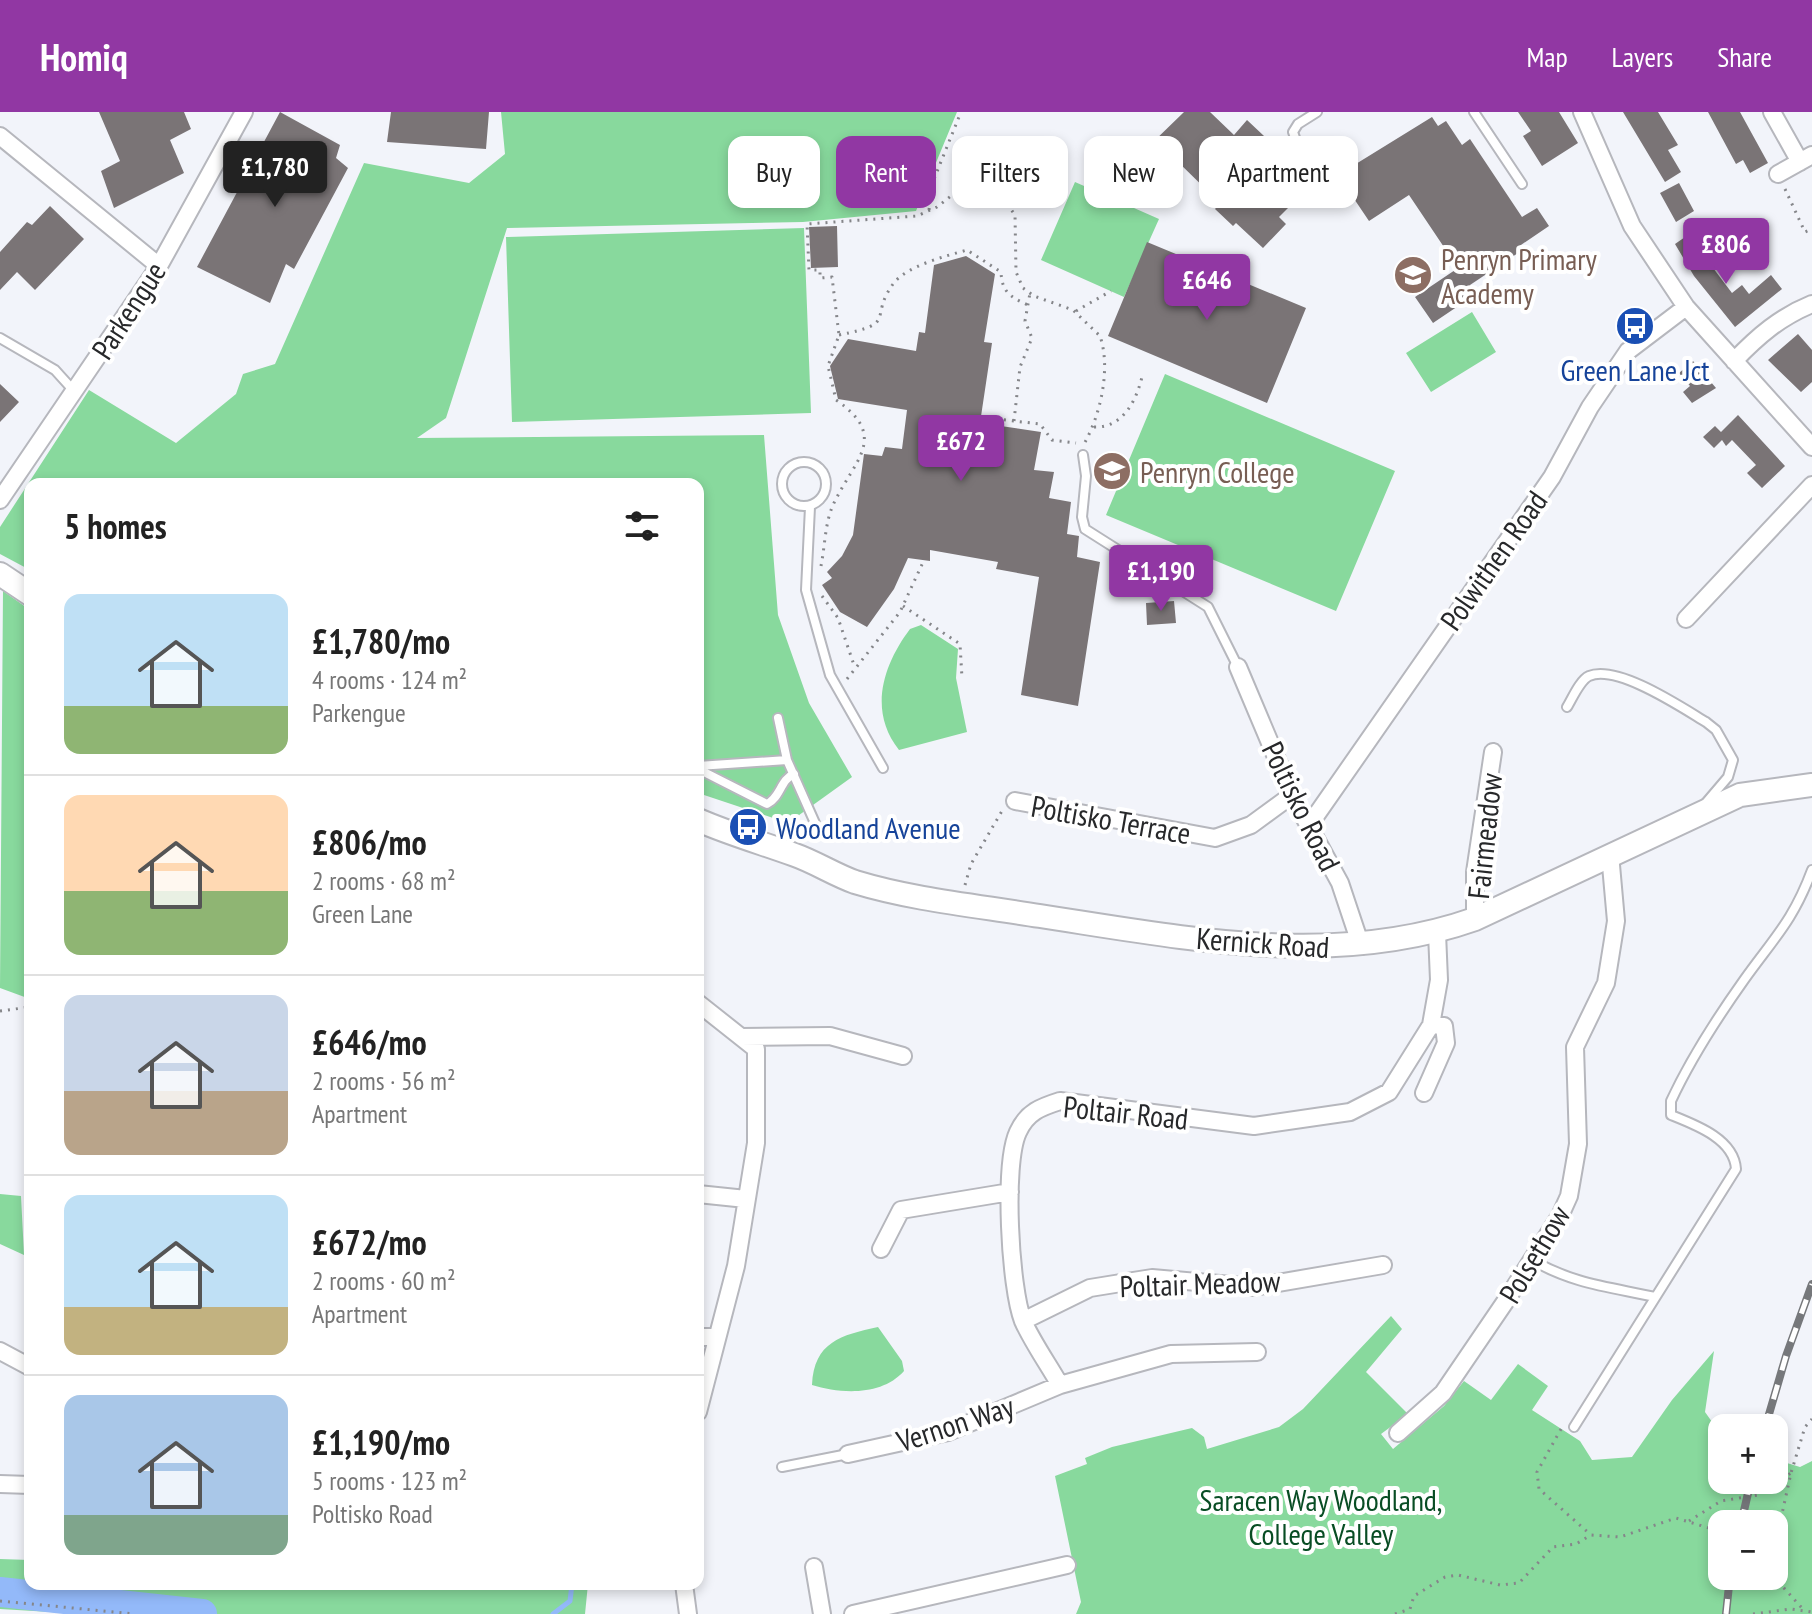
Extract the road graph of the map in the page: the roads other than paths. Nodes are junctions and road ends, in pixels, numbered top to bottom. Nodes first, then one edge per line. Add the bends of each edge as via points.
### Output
1 (244, 112) edge
2 (1317, 112) edge
3 (1474, 112) edge
4 (1582, 112) edge
5 (1772, 112) edge
6 (0, 136) edge
7 (1294, 136) edge
8 (1806, 158) edge
9 (1778, 174) road end
10 (1522, 184) dead end
11 (159, 266) junction
12 (1812, 304) edge
13 (1686, 307) junction
14 (0, 338) edge
15 (1734, 361) junction
16 (75, 391) junction
17 (1812, 447) edge
18 (1083, 455) road end
19 (1812, 485) edge
20 (0, 500) edge
21 (810, 507) junction
22 (0, 574) edge
23 (24, 590) edge
24 (1686, 619) dead end
25 (1238, 667) joint
26 (1567, 707) dead end
27 (778, 718) dead end
28 (1493, 752) dead end
29 (787, 760) junction
30 (704, 767) edge
31 (883, 768) dead end
32 (704, 770) edge
33 (794, 774) junction
34 (1812, 785) edge
35 (1292, 795) junction
36 (1015, 801) road end
37 (1701, 812) junction
38 (704, 822) edge
39 (815, 823) dead end
40 (1310, 824) junction
41 (1610, 854) junction
42 (1812, 870) edge
43 (1475, 919) junction
44 (1437, 933) junction
45 (1361, 946) junction
46 (704, 1008) edge
47 (1431, 1025) junction
48 (741, 1037) junction
49 (903, 1056) dead end
50 (1424, 1093) dead end
51 (1010, 1192) junction
52 (704, 1195) edge
53 (746, 1199) junction
54 (881, 1249) dead end
55 (1532, 1260) junction
56 (1383, 1265) dead end
57 (1655, 1297) junction
58 (1023, 1321) junction
59 (706, 1337) edge
60 (0, 1351) edge
61 (1257, 1352) dead end
62 (24, 1364) edge
63 (1060, 1385) junction
64 (1574, 1427) road end
65 (1398, 1433) dead end
66 (848, 1454) joint
67 (782, 1467) dead end
68 (0, 1484) edge
69 (24, 1485) edge
70 (1067, 1565) dead end
71 (814, 1567) dead end
72 (685, 1590) edge
73 (688, 1614) edge
74 (822, 1614) edge
75 (853, 1614) edge

1 - 11 street, Parkengue
2 - 7 lane via 1298,124
3 - 10 lane
4 - 13 street via 1632,226
5 - 8 street
6 - 11 street
8 - 9 street
11 - 16 street, Parkengue
12 - 15 street via 1759,335
13 - 15 street
13 - 40 street, Polwithen Road via 1628,351 1552,477
14 - 16 lane via 55,370
15 - 17 street
16 - 20 street, Parkengue
18 - 25 lane via 1085,529 1208,607
19 - 24 street
21 - 21 lane via 794,505 783,490 783,478 796,463 818,466 825,476 827,488
21 - 31 lane via 806,590 830,675
22 - 23 street
25 - 35 street, Poltisko Road
26 - 37 lane via 1586,677 1593,675 1632,680 1706,722 1733,760 1728,777
27 - 29 lane
28 - 43 street, Fairmeadow via 1475,872
29 - 30 lane
29 - 33 lane
32 - 33 lane via 767,804 785,778
33 - 39 lane
34 - 37 street, Kernick Road via 1740,795
35 - 36 street, Poltisko Terrace via 1251,825 1215,838
35 - 40 street, Poltisko Road
37 - 41 street, Kernick Road
38 - 45 street, Kernick Road via 854,882 960,903 1235,943
40 - 45 street, Poltisko Road via 1351,909
41 - 43 street, Kernick Road
41 - 55 street, Polsethow via 1616,921 1606,983 1575,1047 1578,1144 1569,1196
42 - 57 lane via 1782,933 1718,1018 1671,1101 1671,1115 1728,1146 1736,1169
43 - 44 street, Kernick Road
44 - 45 street, Kernick Road
44 - 47 street, Poltair Road via 1439,980
46 - 48 street
47 - 50 street via 1444,1026 1446,1043
47 - 51 street, Poltair Road via 1389,1092 1350,1112 1254,1126 1060,1101 1033,1110 1017,1134
48 - 49 street via 830,1036
48 - 53 street via 756,1049 756,1143
51 - 54 street via 901,1210
51 - 58 street, Poltair Road via 1014,1287
52 - 53 street
53 - 59 street via 736,1266
55 - 57 lane via 1560,1277
55 - 65 street, Polsethow via 1443,1393
56 - 58 street, Poltair Meadow via 1254,1287 1152,1278 1090,1288
57 - 64 lane
58 - 63 street, Poltair Road
60 - 62 street
61 - 63 street via 1171,1354
63 - 66 street, Vernon Way via 948,1432
66 - 67 lane
68 - 69 street
70 - 75 street
71 - 74 street
72 - 73 street

